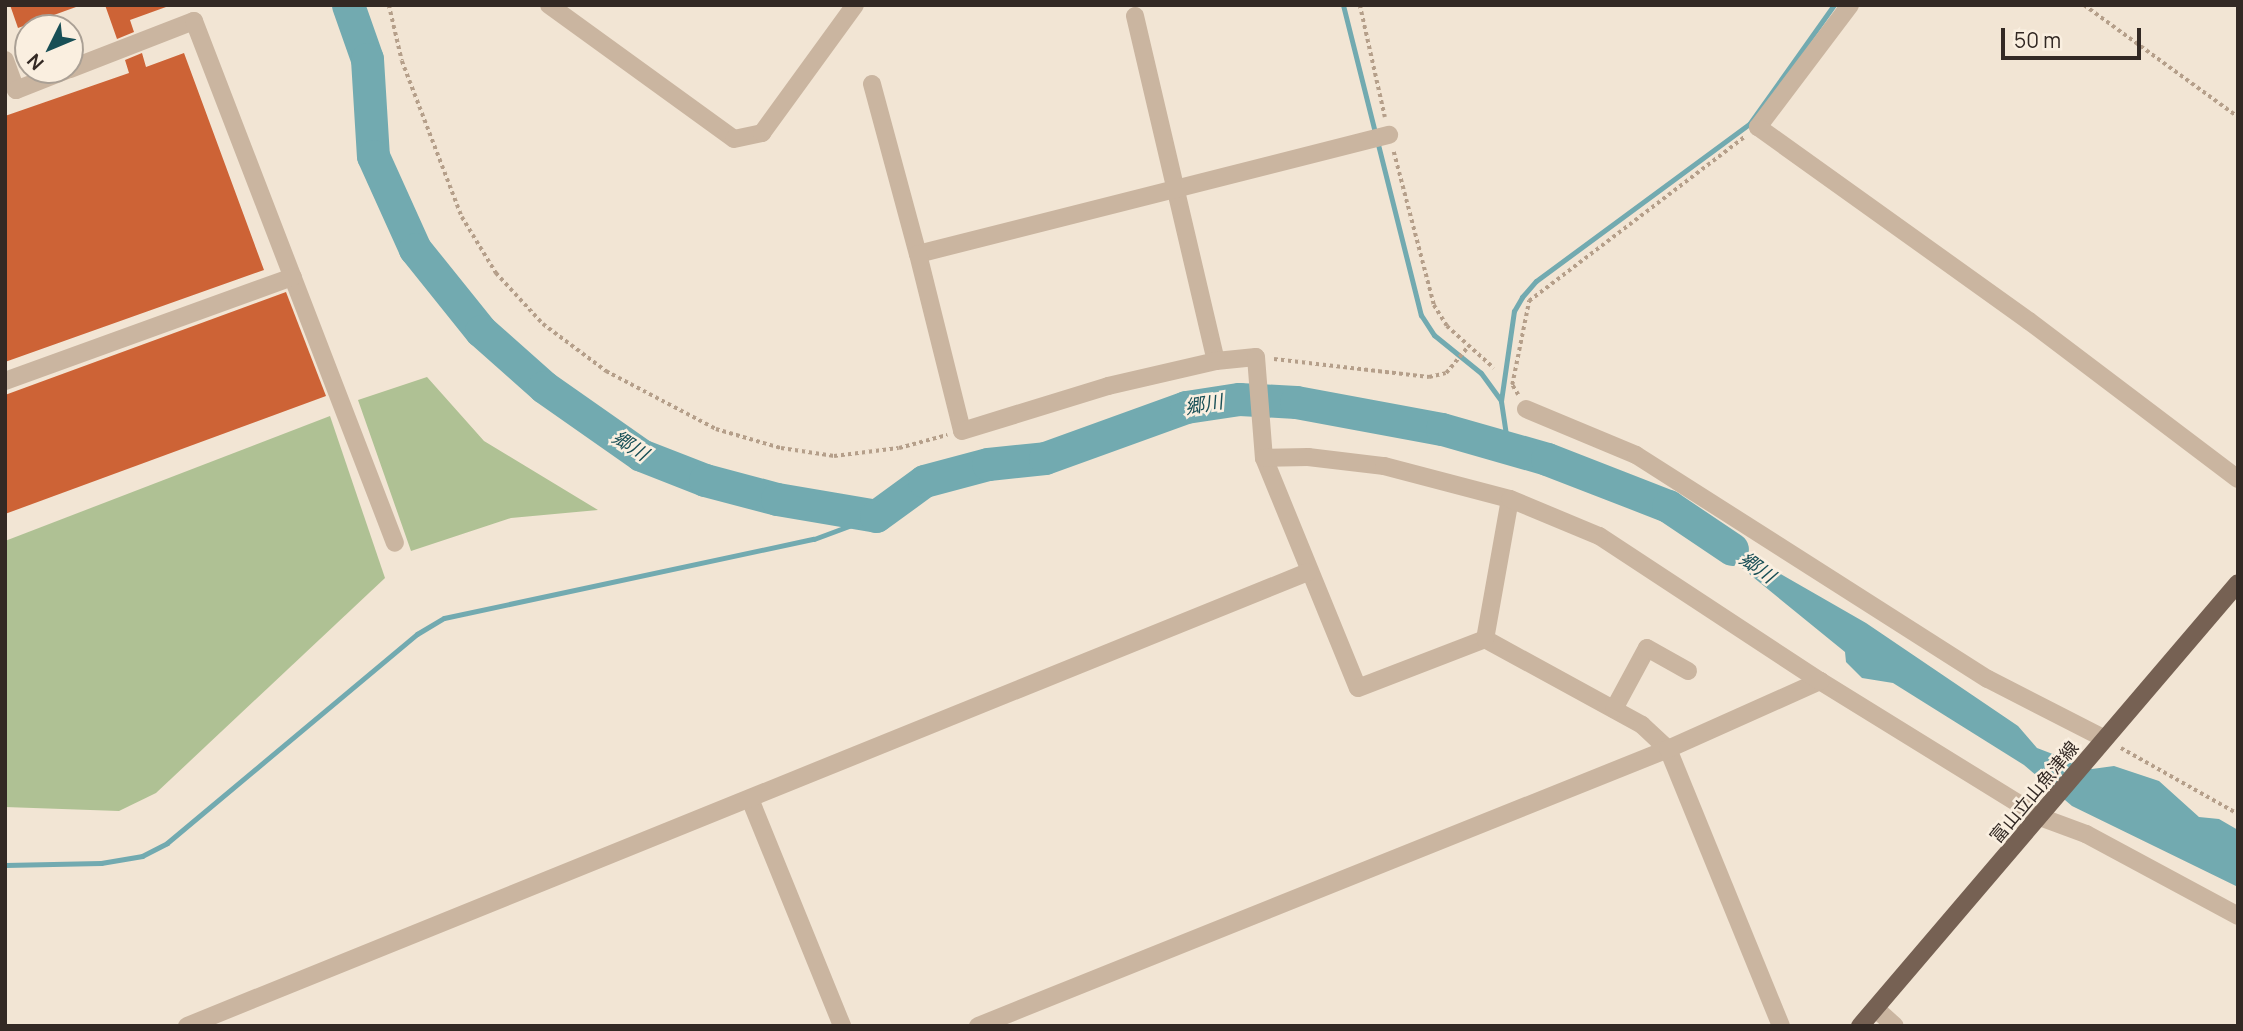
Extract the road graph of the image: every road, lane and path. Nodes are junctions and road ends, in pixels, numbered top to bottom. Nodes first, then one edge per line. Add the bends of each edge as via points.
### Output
1 (389, 5) edge
2 (549, 5) edge
3 (855, 5) edge
4 (1360, 5) edge
5 (1850, 5) edge
6 (2084, 5) edge
7 (1135, 16) dead end
8 (5, 60) edge
9 (84, 63) edge
10 (31, 84) edge
11 (872, 84) dead end
12 (11, 92) edge
13 (2238, 117) edge
14 (1758, 127) junction
15 (1389, 135) junction
16 (1174, 189) junction
17 (918, 254) junction
18 (293, 277) junction
19 (1468, 347) junction
20 (1256, 357) junction
21 (1216, 361) junction
22 (1494, 368) dead end
23 (5, 381) edge
24 (1526, 409) joint
25 (962, 431) junction
26 (1264, 458) junction
27 (2238, 478) edge
28 (1510, 499) junction
29 (395, 542) dead end
30 (1308, 572) junction
31 (2238, 583) edge
32 (1485, 639) junction
33 (1688, 671) dead end
34 (1820, 681) junction
35 (1614, 709) junction
36 (2105, 739) junction
37 (1668, 749) junction
38 (750, 799) junction
39 (2044, 812) junction
40 (2238, 814) edge
41 (2238, 916) edge
42 (1876, 1009) junction
43 (187, 1026) edge
44 (842, 1026) edge
45 (978, 1026) edge
46 (1781, 1026) edge
47 (1860, 1026) edge
48 (1895, 1026) edge

1 - 25 path via 402,61 462,217 496,273 543,324 606,371 716,429 781,448 834,456 899,449
2 - 3 street via 734,139 762,133
4 - 15 path
5 - 14 street
6 - 13 path
7 - 16 street
8 - 12 street
9 - 18 street via 194,21
10 - 12 street
11 - 17 street
14 - 24 path via 1529,301 1513,385
14 - 27 street
15 - 16 street
15 - 19 path via 1434,305
16 - 17 street
16 - 21 street
17 - 25 street
18 - 23 street
18 - 29 street
19 - 20 path via 1446,373 1429,377
19 - 22 path
20 - 21 street
20 - 26 street
21 - 25 street via 1108,386
24 - 36 street via 1636,455 1988,679
26 - 28 street via 1308,457 1384,466
26 - 30 street
28 - 32 street
28 - 34 street via 1599,536
30 - 32 street via 1358,688
30 - 38 street
31 - 36 main road, 富山立山魚津線
32 - 35 street
33 - 35 street via 1647,648
34 - 37 street
34 - 39 street
35 - 37 street via 1643,725
36 - 39 main road, 富山立山魚津線
36 - 40 path
37 - 45 street
37 - 46 street
38 - 43 street
38 - 44 street
39 - 41 street
39 - 42 main road, 富山立山魚津線
42 - 47 main road, 富山立山魚津線
42 - 48 street

